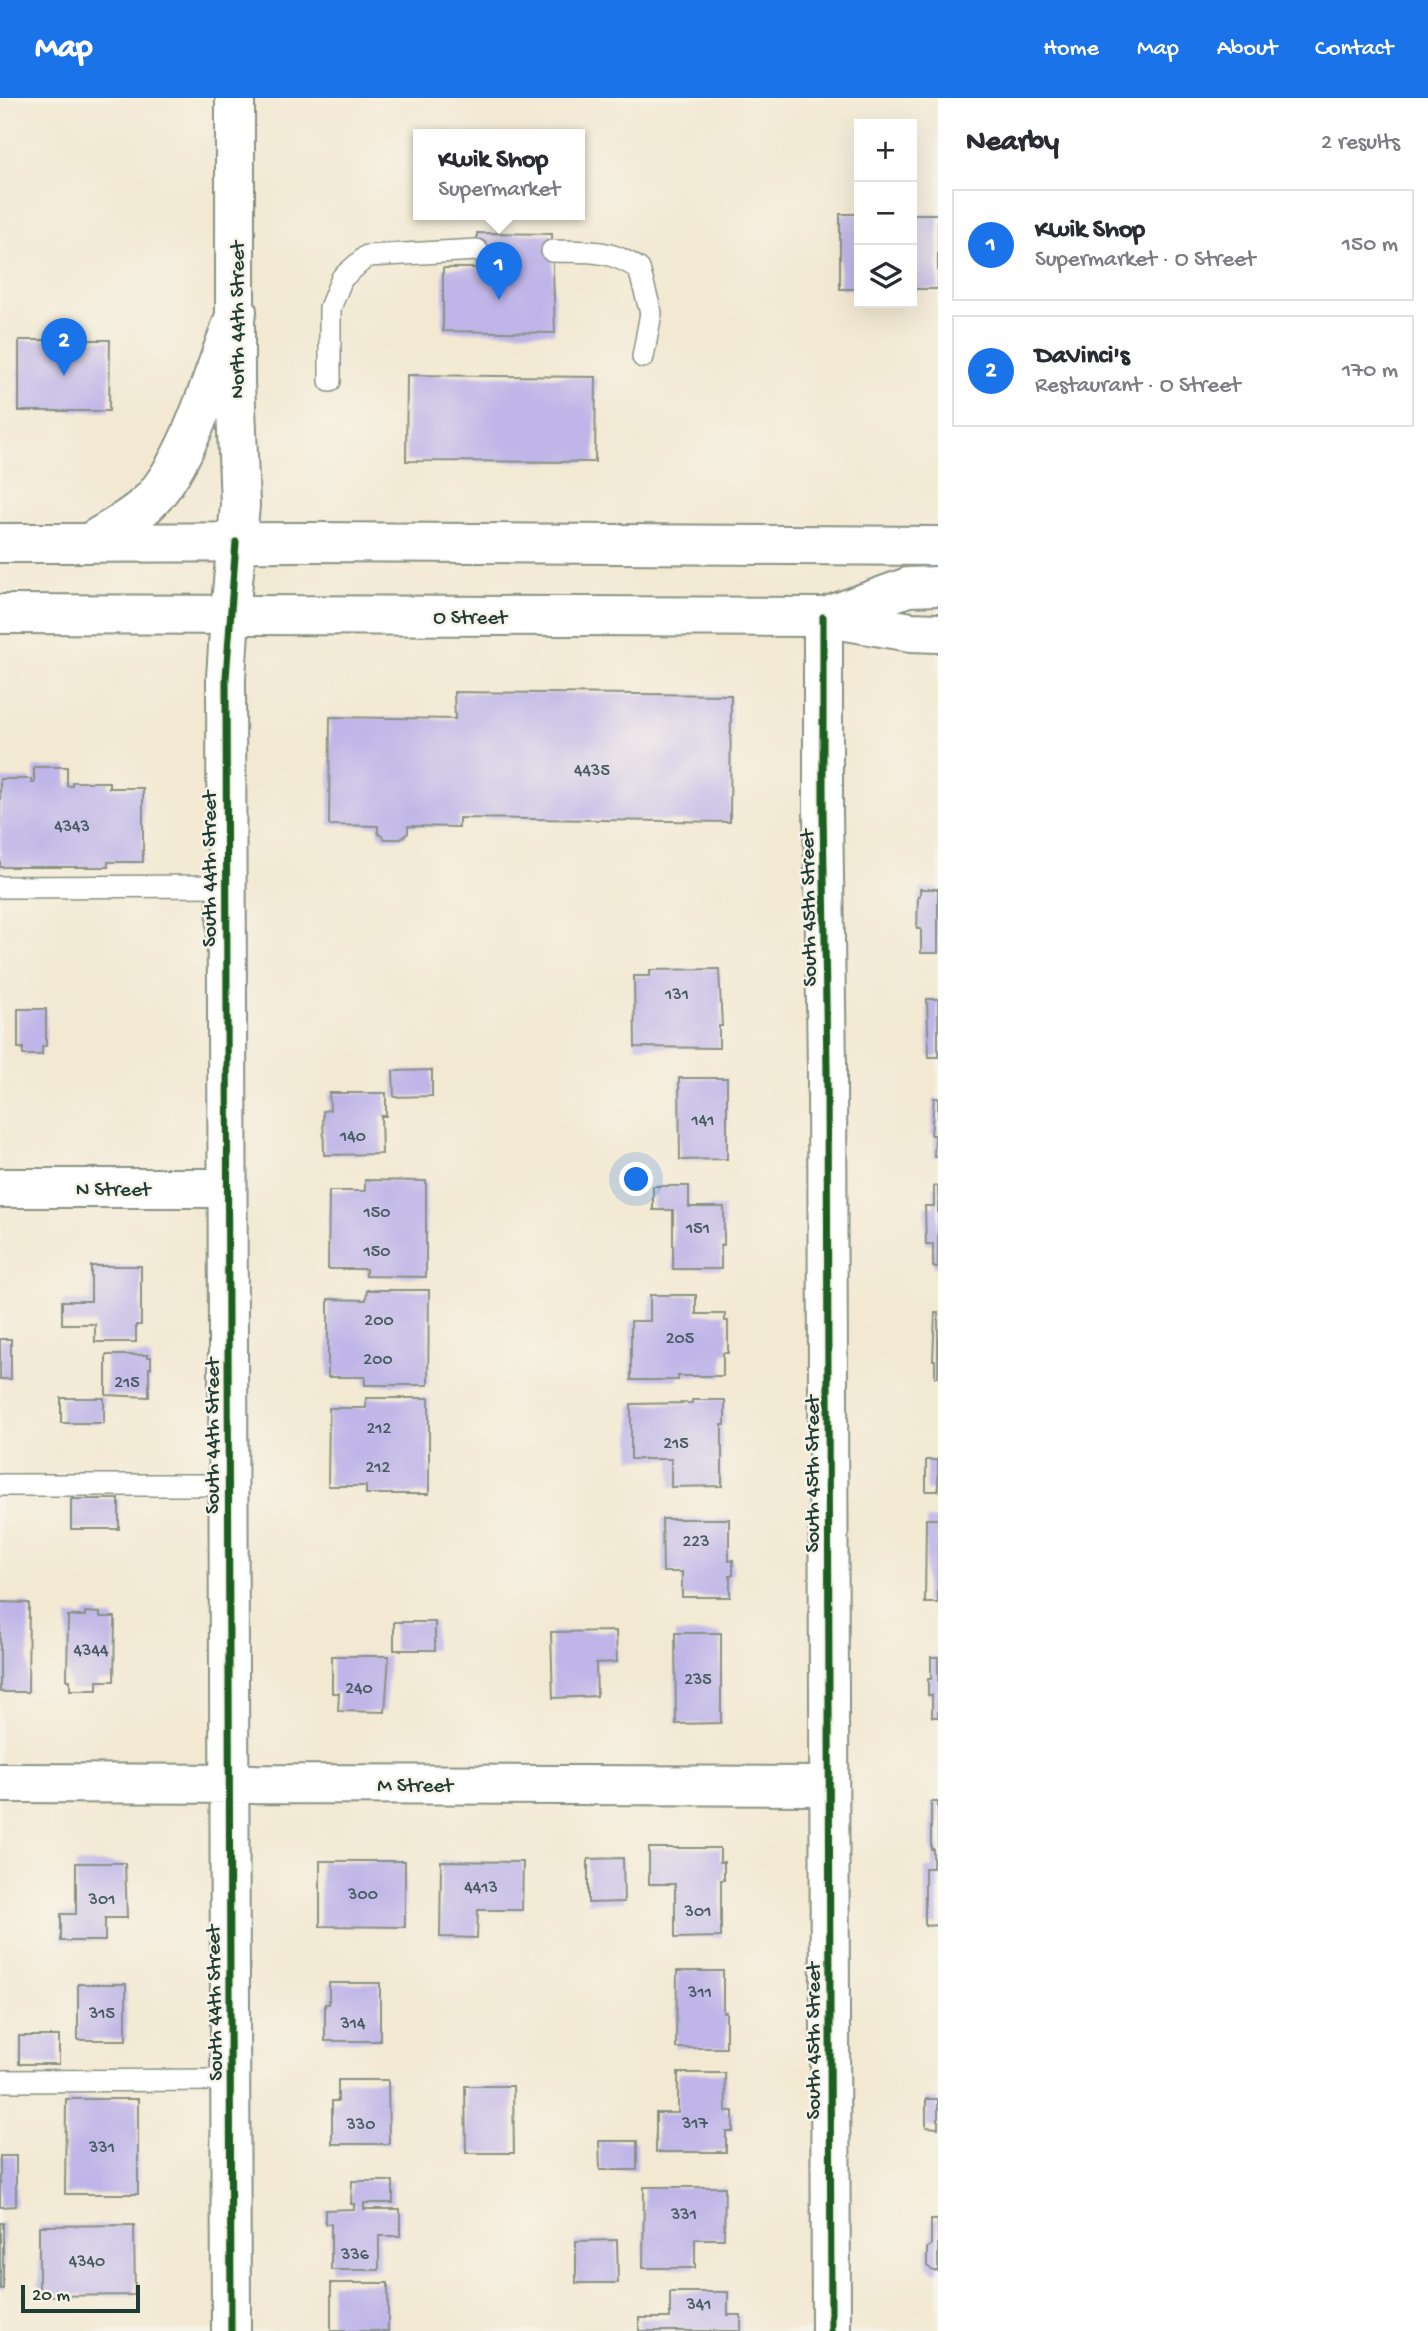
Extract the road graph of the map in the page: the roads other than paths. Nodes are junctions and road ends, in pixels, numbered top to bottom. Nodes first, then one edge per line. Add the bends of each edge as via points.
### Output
1 (235, 98) edge
2 (477, 250) dead end
3 (552, 251) dead end
4 (237, 311) junction
5 (643, 358) dead end
6 (330, 381) dead end
7 (89, 542) junction
8 (236, 542) junction
9 (0, 543) edge
10 (938, 546) edge
11 (938, 586) edge
12 (0, 614) edge
13 (230, 615) junction
14 (823, 617) junction
15 (938, 633) edge
16 (226, 886) junction
17 (0, 887) edge
18 (0, 1188) edge
19 (226, 1188) junction
20 (0, 1485) edge
21 (228, 1485) junction
22 (0, 1783) edge
23 (229, 1783) junction
24 (829, 1786) junction
25 (232, 2080) junction
26 (0, 2081) edge
27 (231, 2331) edge
28 (831, 2331) edge

1 - 4 street, North 44th Street
2 - 6 lane via 367,256 342,278 330,308
3 - 5 lane via 601,252 621,257 639,269 651,313
4 - 7 street via 173,470 150,501
4 - 8 street, North 44th Street via 240,505
7 - 8 street
7 - 9 street
8 - 10 street
8 - 13 street, South 44th Street
11 - 14 street via 908,587
12 - 13 street, O Street
13 - 14 street, O Street
13 - 16 street, South 44th Street
14 - 15 street, O Street
14 - 24 street, South 45th Street
16 - 17 lane
16 - 19 street, South 44th Street
18 - 19 street, N Street
19 - 21 street, South 44th Street
20 - 21 lane
21 - 23 street, South 44th Street
22 - 23 street, M Street
23 - 24 street, M Street
23 - 25 street, South 44th Street
24 - 28 street, South 45th Street
25 - 26 lane
25 - 27 street, South 44th Street

